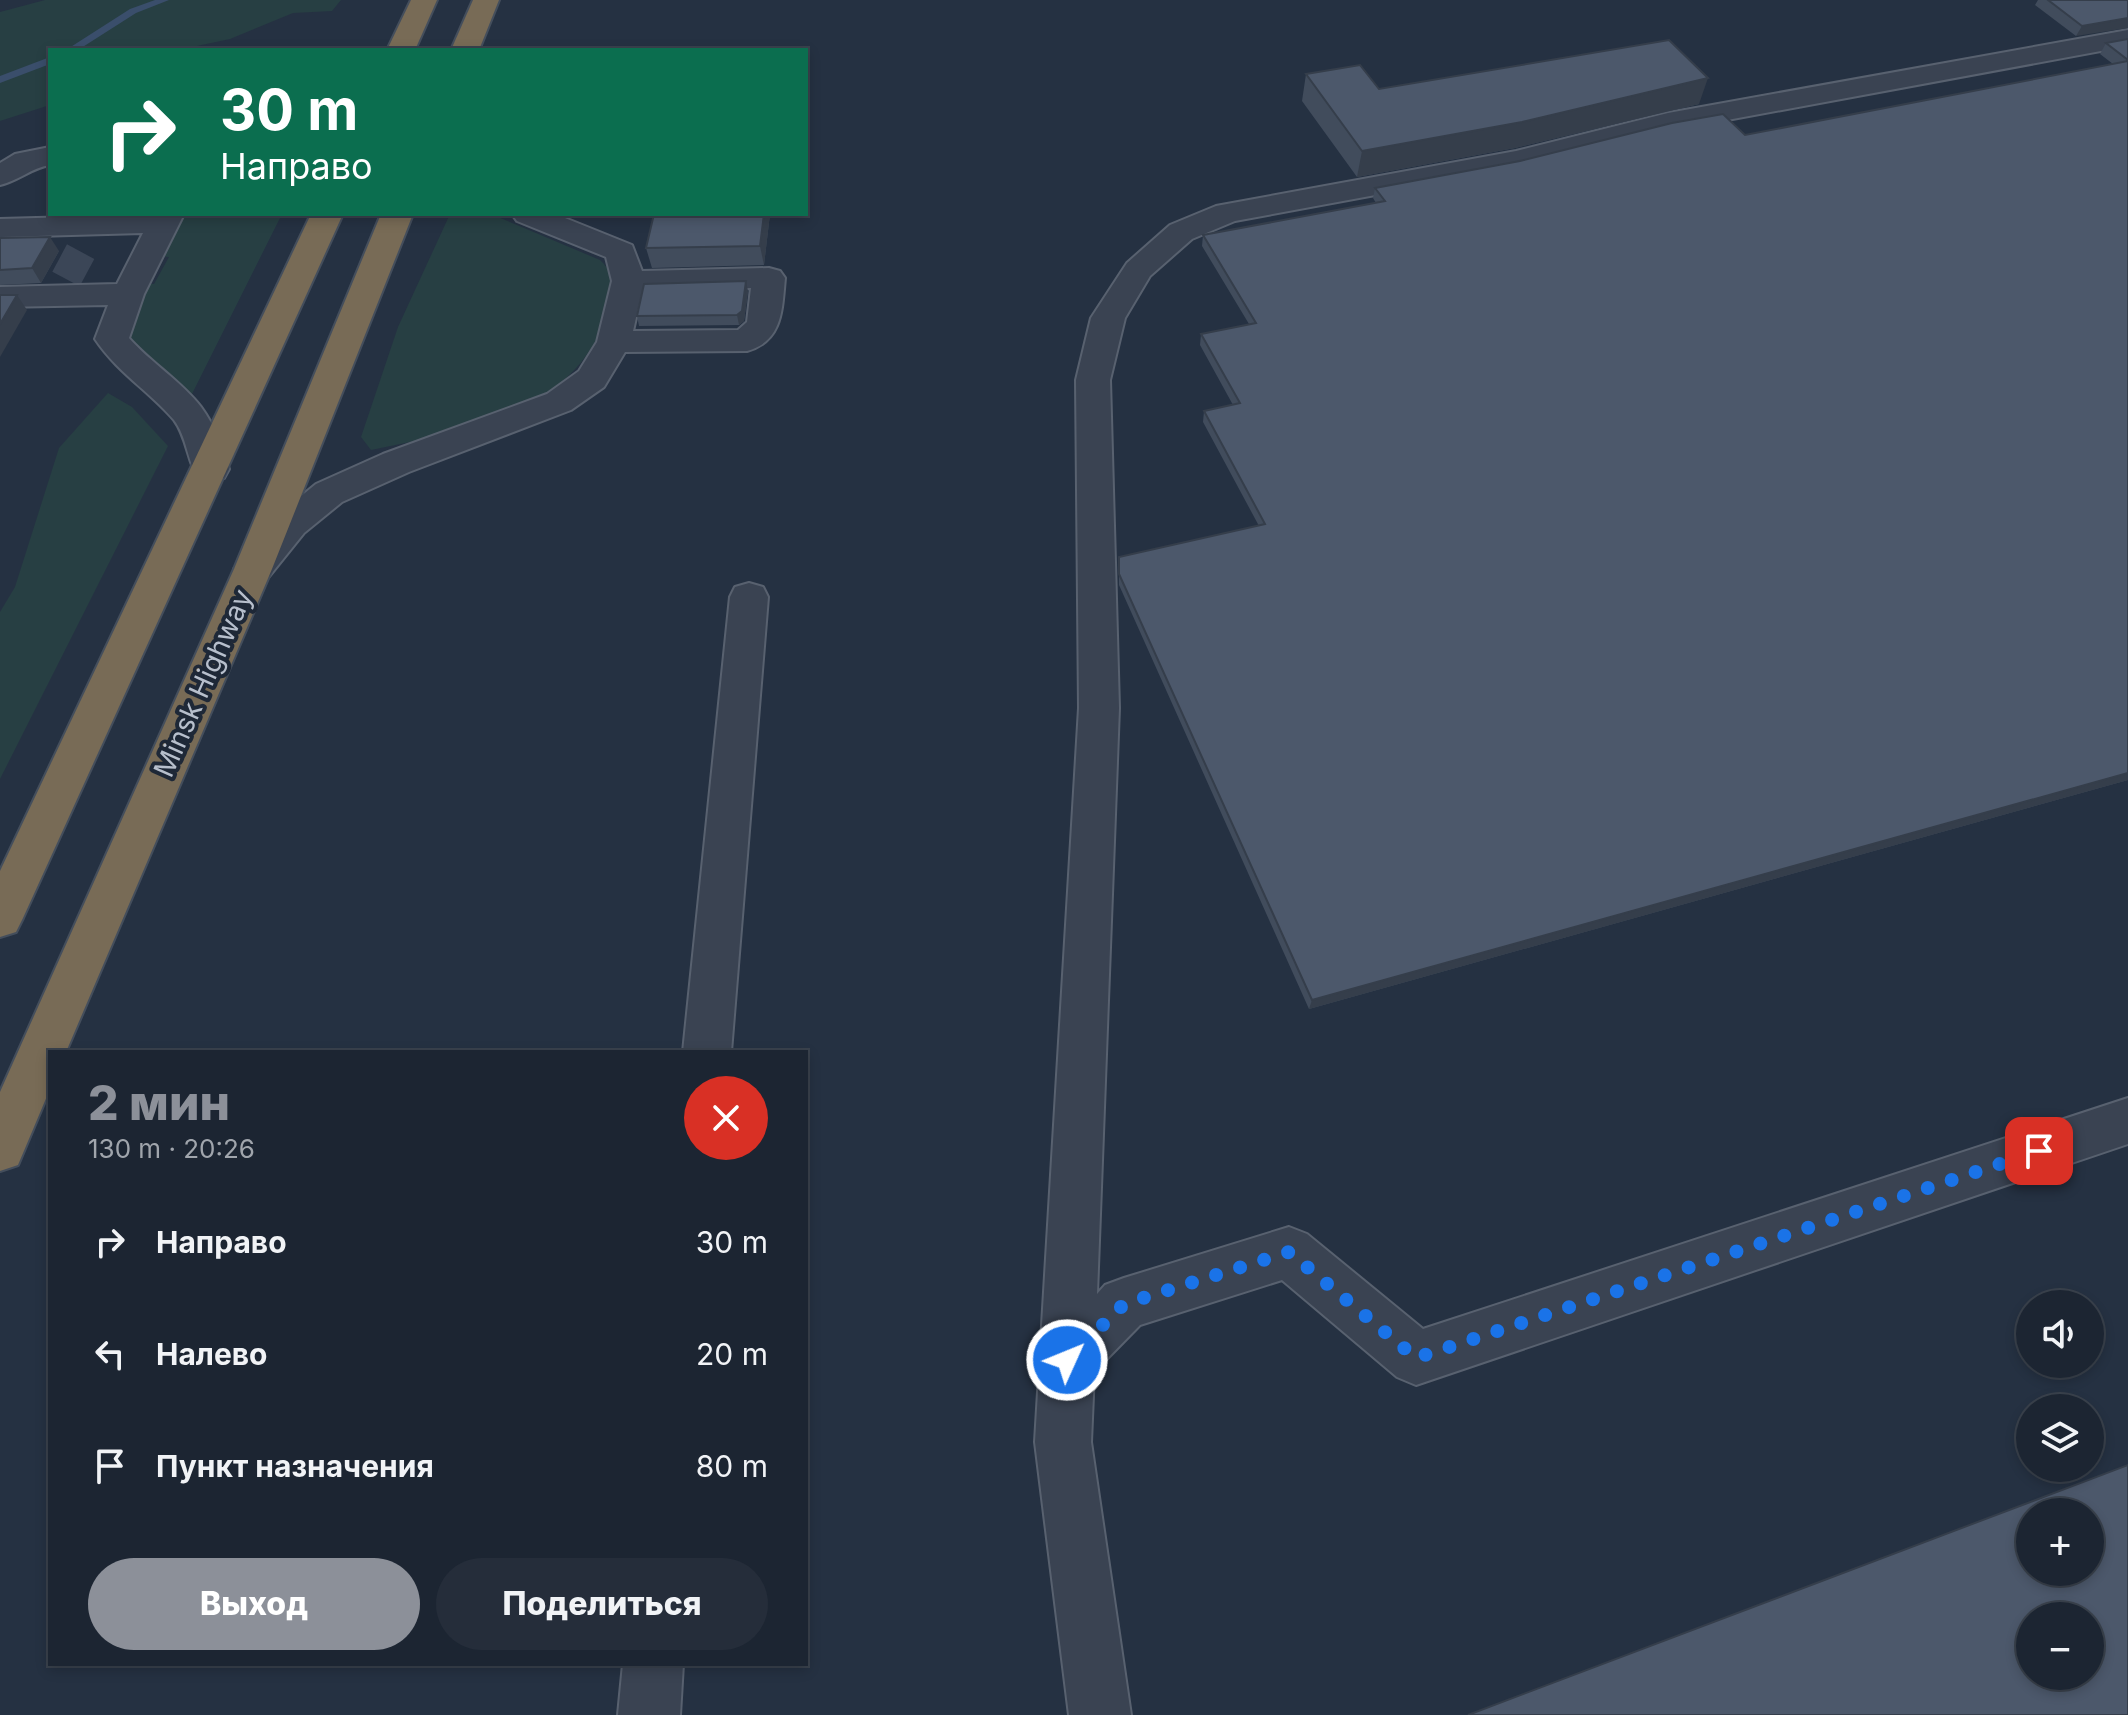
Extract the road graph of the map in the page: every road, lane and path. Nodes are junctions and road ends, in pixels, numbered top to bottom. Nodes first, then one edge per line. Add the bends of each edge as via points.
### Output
1 (424, 0) edge
2 (486, 0) edge
3 (2128, 38) edge
4 (402, 48) edge
5 (466, 48) edge
6 (48, 156) edge
7 (0, 176) edge
8 (326, 216) edge
9 (396, 216) edge
10 (533, 216) edge
11 (166, 218) edge
12 (5, 236) edge
13 (75, 262) junction
14 (29, 270) edge
15 (628, 281) junction
16 (128, 294) junction
17 (661, 312) junction
18 (614, 342) junction
19 (211, 469) junction
20 (253, 569) junction
21 (749, 597) dead end
22 (0, 918) edge
23 (707, 1050) edge
24 (2128, 1121) edge
25 (0, 1148) edge
26 (1067, 1360) junction
27 (653, 1666) edge
28 (649, 1715) edge
29 (1100, 1715) edge

1 - 4 highway
2 - 5 highway
3 - 26 lane via 1668,122 1516,160 1227,213 1181,232 1138,270 1108,318 1093,380 1099,708
6 - 7 lane via 26,160
8 - 19 highway
9 - 20 highway, Minsk Highway
10 - 15 lane via 621,252
11 - 13 lane
11 - 16 lane
12 - 14 lane
13 - 14 lane
13 - 14 lane
13 - 16 lane
15 - 17 lane
15 - 18 lane
16 - 19 lane via 112,339 187,413
17 - 17 lane via 712,311
17 - 18 lane
18 - 20 lane via 592,379 559,402 329,493 291,524
19 - 22 highway
20 - 25 highway, Minsk Highway
21 - 23 lane
24 - 26 lane via 1416,1358 1289,1252 1124,1304
26 - 29 lane via 1063,1442
27 - 28 lane

